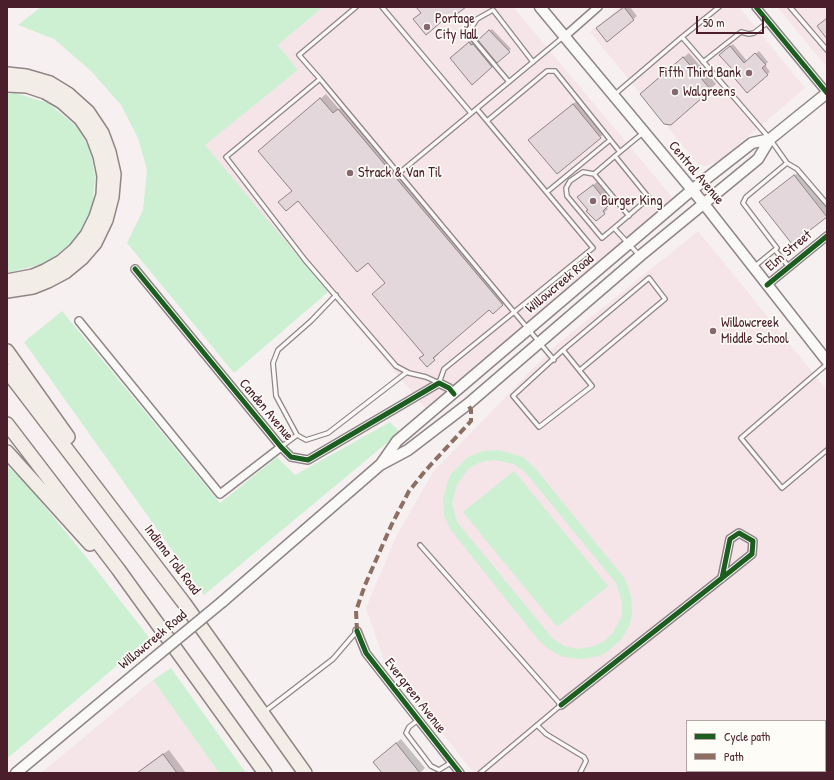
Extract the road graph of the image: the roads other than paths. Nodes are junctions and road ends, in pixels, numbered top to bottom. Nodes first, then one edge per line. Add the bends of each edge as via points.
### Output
1 (356, 7) edge
2 (382, 7) edge
3 (540, 7) edge
4 (598, 7) edge
5 (719, 7) edge
6 (756, 7) edge
7 (790, 7) edge
8 (768, 22) junction
9 (564, 37) junction
10 (682, 38) junction
11 (827, 50) edge
12 (533, 62) junction
13 (703, 62) junction
14 (7, 74) edge
15 (320, 79) junction
16 (509, 82) junction
17 (7, 85) edge
18 (827, 93) edge
19 (613, 95) junction
20 (477, 109) junction
21 (471, 113) junction
22 (487, 121) junction
23 (644, 132) junction
24 (770, 139) junction
25 (610, 140) junction
26 (620, 152) junction
27 (615, 156) junction
28 (787, 163) junction
29 (398, 174) junction
30 (594, 174) junction
31 (693, 189) junction
32 (547, 192) junction
33 (704, 204) junction
34 (827, 204) edge
35 (629, 216) junction
36 (614, 228) junction
37 (827, 236) edge
38 (630, 243) junction
39 (775, 250) junction
40 (640, 256) junction
41 (789, 267) junction
42 (753, 268) junction
43 (134, 269) dead end
44 (7, 282) edge
45 (767, 285) junction
46 (7, 291) edge
47 (336, 295) junction
48 (514, 314) junction
49 (79, 321) dead end
50 (528, 330) junction
51 (539, 343) junction
52 (563, 350) junction
53 (7, 351) edge
54 (554, 360) junction
55 (827, 360) edge
56 (827, 364) edge
57 (580, 370) junction
58 (7, 371) edge
59 (407, 372) junction
60 (439, 383) junction
61 (454, 394) junction
62 (7, 424) edge
63 (296, 435) junction
64 (281, 447) junction
65 (827, 450) edge
66 (7, 452) edge
67 (380, 465) junction
68 (113, 508) junction
69 (420, 545) dead end
70 (118, 570) junction
71 (722, 578) junction
72 (356, 631) joint
73 (561, 705) junction
74 (263, 713) junction
75 (418, 720) junction
76 (537, 725) junction
77 (452, 762) junction
78 (16, 773) edge
79 (265, 773) edge
80 (305, 773) edge
81 (460, 773) edge
82 (480, 773) edge
83 (580, 773) edge

1 - 15 lane via 299,55
2 - 21 lane
3 - 9 main road, Central Avenue
4 - 9 street
5 - 10 lane
6 - 8 street
7 - 11 lane
8 - 13 lane via 754,33 741,32
8 - 18 street
9 - 12 lane
9 - 19 main road, Central Avenue
10 - 13 lane
10 - 19 lane
12 - 16 lane
12 - 16 lane via 493,10 477,20 468,33
13 - 24 lane
14 - 46 highway via 50,83 68,94 83,108 102,133 110,152 114,174 106,220 95,243 82,258 65,272 48,281 33,287
15 - 29 lane
15 - 47 lane via 226,157 305,260
16 - 20 lane
17 - 44 highway via 26,86 45,92 62,102 81,120 93,137 104,176 96,217 88,235 75,250 45,271
18 - 24 main road, Willowcreek Road
19 - 23 main road, Central Avenue
20 - 21 lane
20 - 22 lane
21 - 29 lane
22 - 25 lane via 547,71 555,71
22 - 32 lane
23 - 26 lane
23 - 31 main road, Central Avenue
24 - 28 lane
24 - 31 main road, Willowcreek Road via 752,143
24 - 33 main road, Willowcreek Road via 758,159
25 - 26 lane
25 - 32 lane
26 - 27 lane
27 - 30 lane
27 - 35 lane via 649,198
28 - 34 lane via 797,169
28 - 39 lane via 746,197 743,203 777,248
29 - 48 lane
30 - 35 lane
30 - 36 lane via 583,172 577,176 566,188 567,196 602,238
31 - 33 main road, Central Avenue
31 - 38 main road, Willowcreek Road
32 - 48 lane via 593,248
33 - 40 main road, Willowcreek Road
33 - 42 main road, Central Avenue
35 - 36 lane
36 - 38 lane
37 - 41 street, Elm Street
38 - 40 lane
38 - 50 main road, Willowcreek Road
39 - 41 lane
39 - 42 lane
40 - 51 main road, Willowcreek Road
41 - 45 street, Elm Street
42 - 45 main road, Central Avenue
43 - 64 street, Canden Avenue
45 - 55 main road, Central Avenue
47 - 59 lane via 396,366
47 - 63 lane via 278,350 273,363 276,396
48 - 50 lane
48 - 60 lane via 444,369
49 - 64 street, Canden Avenue via 220,494
50 - 51 lane
50 - 61 main road, Willowcreek Road
51 - 54 lane
51 - 67 main road, Willowcreek Road via 468,404 408,450
52 - 54 lane
52 - 57 lane
52 - 57 lane via 648,278 665,299
53 - 68 highway via 65,432
54 - 57 lane via 513,396 539,427 592,386
56 - 65 lane via 742,438 782,488
58 - 68 highway, Indiana Toll Road
59 - 60 lane
59 - 63 lane via 328,433 306,440
60 - 61 street
60 - 64 street, Canden Avenue via 308,460 291,457
61 - 67 main road, Willowcreek Road via 397,441
62 - 70 highway
63 - 64 lane
66 - 70 highway via 84,539
67 - 78 main road, Willowcreek Road, bridge via 222,602
68 - 74 highway, Indiana Toll Road
69 - 73 lane
70 - 79 highway
71 - 71 street via 752,554 753,541 739,533 730,539
71 - 73 street
72 - 74 lane via 333,659
72 - 75 street, Evergreen Avenue via 366,653
73 - 76 lane
74 - 80 highway, Indiana Toll Road
75 - 77 street, Evergreen Avenue
75 - 77 lane via 406,733 431,766 439,770
76 - 82 lane
76 - 83 lane via 546,734 584,757 586,762
77 - 81 street, Evergreen Avenue

